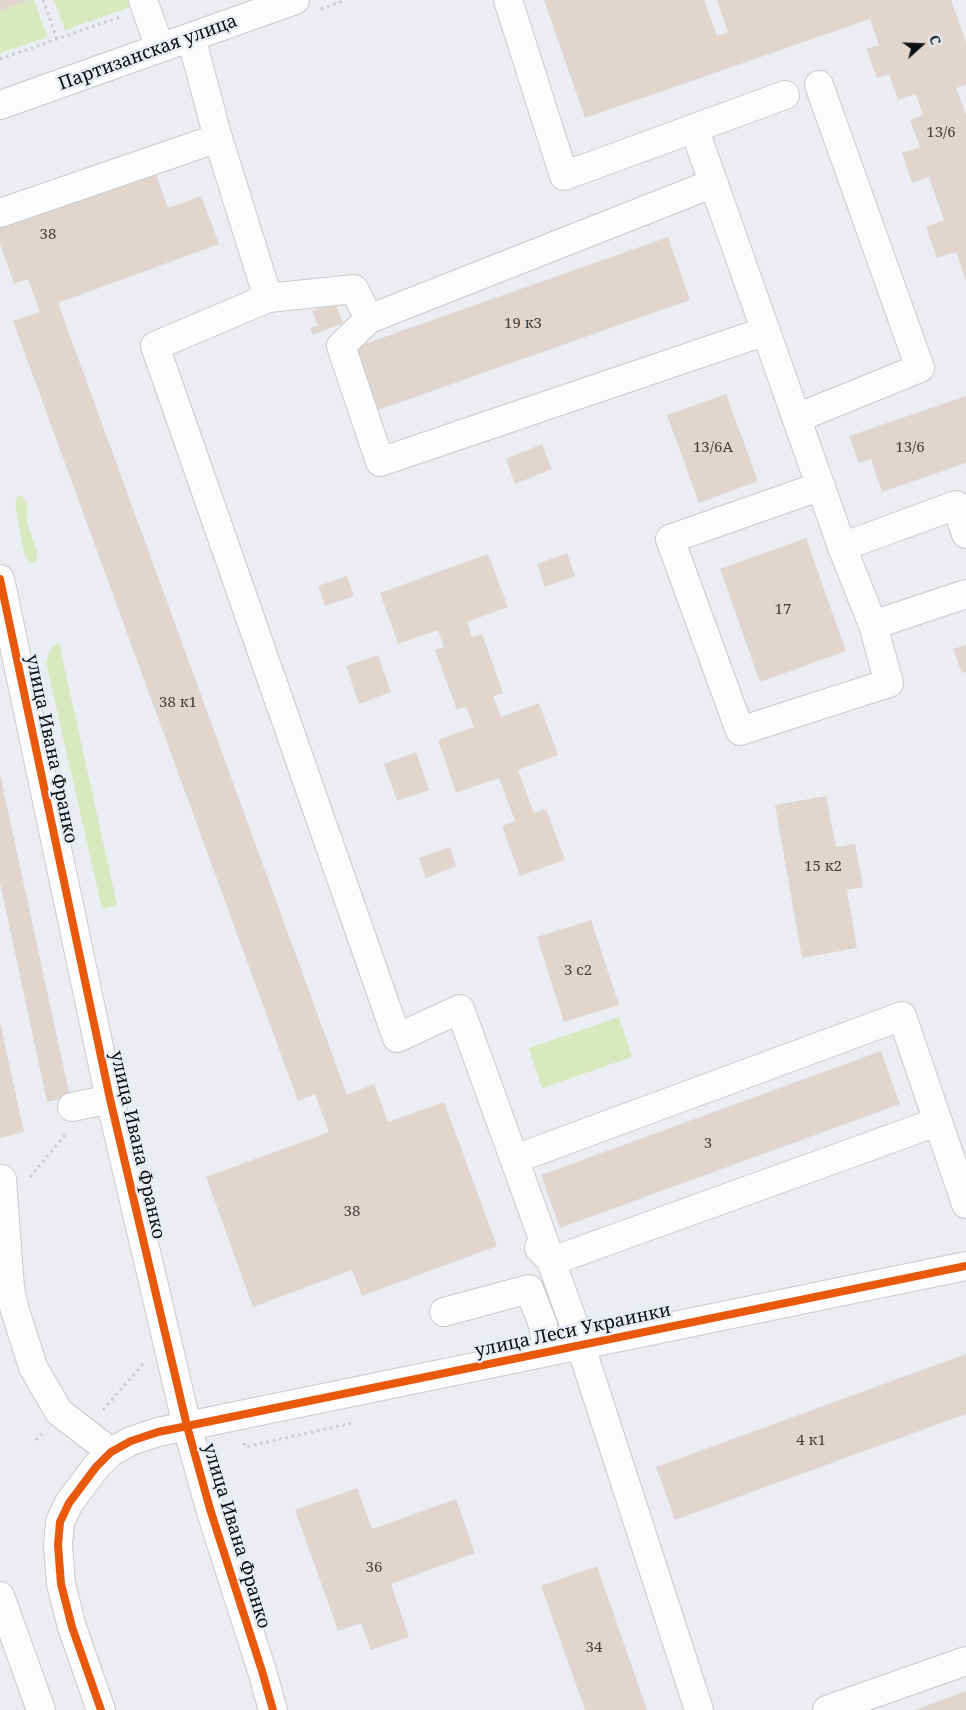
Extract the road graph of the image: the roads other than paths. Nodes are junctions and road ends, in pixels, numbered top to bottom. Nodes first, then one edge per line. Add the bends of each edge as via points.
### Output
1 (295, 0) edge
2 (508, 0) edge
3 (145, 4) edge
4 (191, 37) junction
5 (160, 48) junction
6 (819, 85) dead end
7 (785, 95) dead end
8 (0, 105) edge
9 (694, 128) junction
10 (218, 138) junction
11 (714, 183) junction
12 (0, 213) edge
13 (268, 298) junction
14 (369, 319) junction
15 (766, 331) junction
16 (797, 418) junction
17 (821, 486) junction
18 (966, 534) edge
19 (842, 546) junction
20 (0, 578) edge
21 (966, 594) edge
22 (873, 625) junction
23 (937, 1122) junction
24 (515, 1159) junction
25 (14, 1180) road end
26 (966, 1204) edge
27 (522, 1231) dead end
28 (0, 1244) edge
29 (552, 1261) junction
30 (966, 1266) edge
31 (10, 1288) junction
32 (444, 1312) dead end
33 (580, 1345) junction
34 (548, 1352) junction
35 (187, 1426) junction
36 (111, 1452) junction
37 (0, 1596) edge
38 (966, 1661) edge
39 (41, 1710) edge
40 (100, 1710) edge
41 (273, 1710) edge
42 (699, 1710) edge
43 (827, 1710) edge

1 - 4 street, Партизанская улица
2 - 9 street via 564,176
3 - 5 street
4 - 5 street, Партизанская улица
4 - 10 street
5 - 8 street, Партизанская улица
6 - 16 street via 920,368
7 - 9 street
9 - 11 street
10 - 12 street
10 - 13 street
11 - 14 street
11 - 15 street
13 - 14 street via 354,289
13 - 24 street via 155,346 397,1038 460,1009
14 - 15 street via 342,346 380,462
15 - 16 street
16 - 17 street
17 - 19 street
17 - 22 street via 670,539 740,730 889,683
18 - 19 street via 956,505
19 - 22 street
20 - 35 street, улица Ивана Франко via 91,1103
21 - 22 street
23 - 24 street via 902,1016
23 - 26 street
23 - 29 street
24 - 29 street
25 - 31 street
27 - 29 street
28 - 31 street
29 - 33 street
30 - 33 street, улица Леси Украинки
31 - 36 street via 33,1367 46,1392 59,1412
32 - 34 street via 528,1289 543,1325
33 - 34 street, улица Леси Украинки
33 - 42 street
34 - 35 street, улица Леси Украинки
35 - 36 street, улица Леси Украинки via 131,1441
35 - 41 street, улица Ивана Франко
36 - 40 street, улица Леси Украинки via 82,1483 69,1503 60,1522 58,1545 61,1584
37 - 39 street
38 - 43 street

